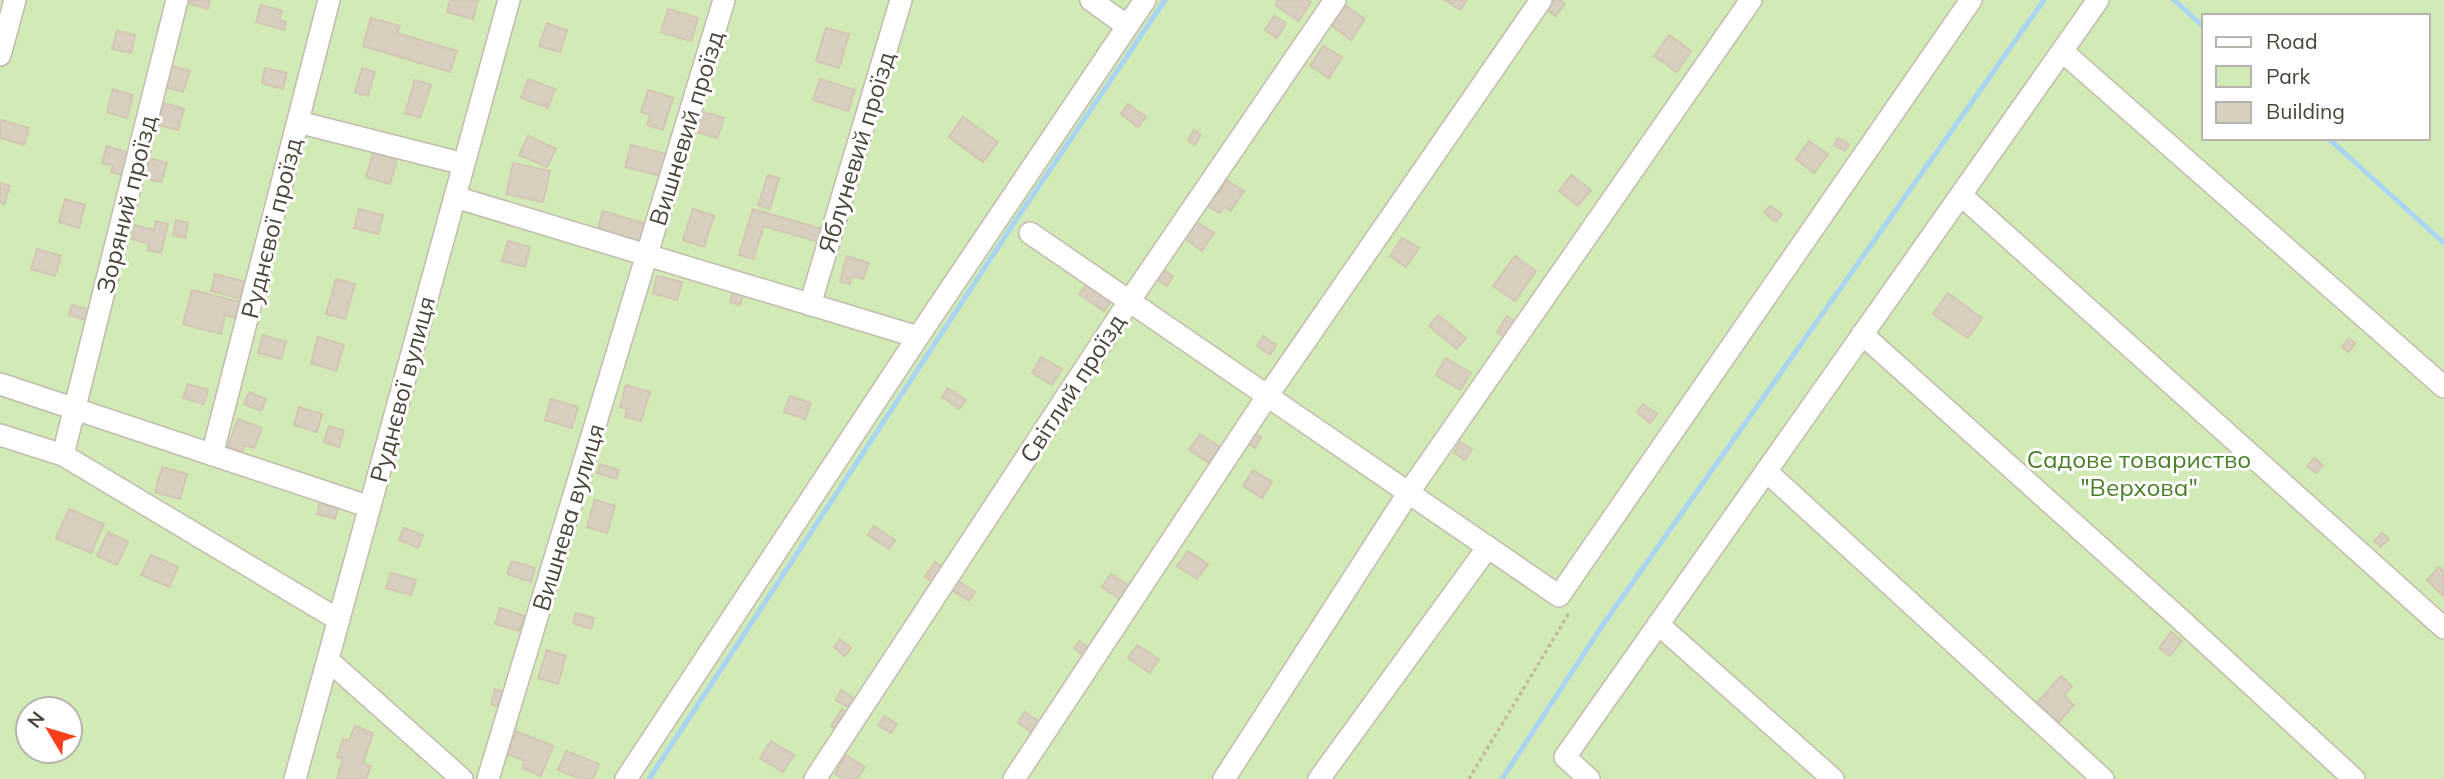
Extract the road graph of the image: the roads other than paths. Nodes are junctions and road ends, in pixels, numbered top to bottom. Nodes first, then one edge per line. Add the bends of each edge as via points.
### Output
1 (15, 0) edge
2 (177, 0) edge
3 (329, 0) edge
4 (509, 0) edge
5 (724, 0) edge
6 (901, 0) edge
7 (1091, 0) edge
8 (1145, 0) edge
9 (1335, 0) edge
10 (1541, 0) edge
11 (1751, 0) edge
12 (1971, 0) edge
13 (2098, 0) edge
14 (1127, 26) junction
15 (2062, 51) junction
16 (0, 55) edge
17 (298, 122) junction
18 (464, 164) junction
19 (1961, 195) junction
20 (455, 197) junction
21 (1030, 233) dead end
22 (648, 255) junction
23 (1130, 300) junction
24 (810, 305) junction
25 (1862, 334) junction
26 (918, 337) junction
27 (0, 384) edge
28 (2444, 387) edge
29 (1268, 395) junction
30 (75, 408) junction
31 (0, 435) edge
32 (63, 455) junction
33 (212, 455) junction
34 (1766, 471) junction
35 (1409, 492) junction
36 (370, 507) junction
37 (1488, 547) junction
38 (339, 620) junction
39 (1658, 624) junction
40 (2444, 628) edge
41 (328, 660) junction
42 (295, 779) edge
43 (462, 779) edge
44 (488, 779) edge
45 (626, 779) edge
46 (815, 779) edge
47 (1014, 779) edge
48 (1224, 779) edge
49 (1319, 779) edge
50 (1589, 779) edge
51 (1833, 779) edge
52 (2103, 779) edge
53 (2354, 779) edge

1 - 16 street
2 - 30 street, Зоряний проїзд
3 - 17 street, Руднєвої проїзд
4 - 18 street, Руднєвої вулиця
5 - 22 street, Вишневий проїзд
6 - 24 street, Яблуневий проїзд
7 - 14 street
8 - 14 street
9 - 23 street, Світлий проїзд
10 - 29 street
11 - 35 street
12 - 37 street via 1559,596
13 - 15 street
14 - 26 street
15 - 19 street
15 - 28 street
17 - 18 street
17 - 33 street, Руднєвої проїзд
18 - 20 street, Руднєвої вулиця
19 - 25 street
19 - 40 street
20 - 22 street
20 - 36 street, Руднєвої вулиця
21 - 23 street
22 - 24 street
22 - 44 street, Вишнева вулиця
23 - 29 street
23 - 46 street, Світлий проїзд
24 - 26 street
25 - 34 street
25 - 53 street
26 - 45 street
27 - 30 street
29 - 35 street
29 - 47 street
30 - 32 street, Зоряний проїзд
30 - 33 street
31 - 32 street
32 - 38 street
33 - 36 street
34 - 39 street
34 - 52 street
35 - 37 street
35 - 48 street
36 - 38 street, Руднєвої вулиця
37 - 49 street
38 - 41 street, Руднєвої вулиця
39 - 50 street via 1565,757
39 - 51 street
41 - 42 street, Руднєвої вулиця
41 - 43 street

